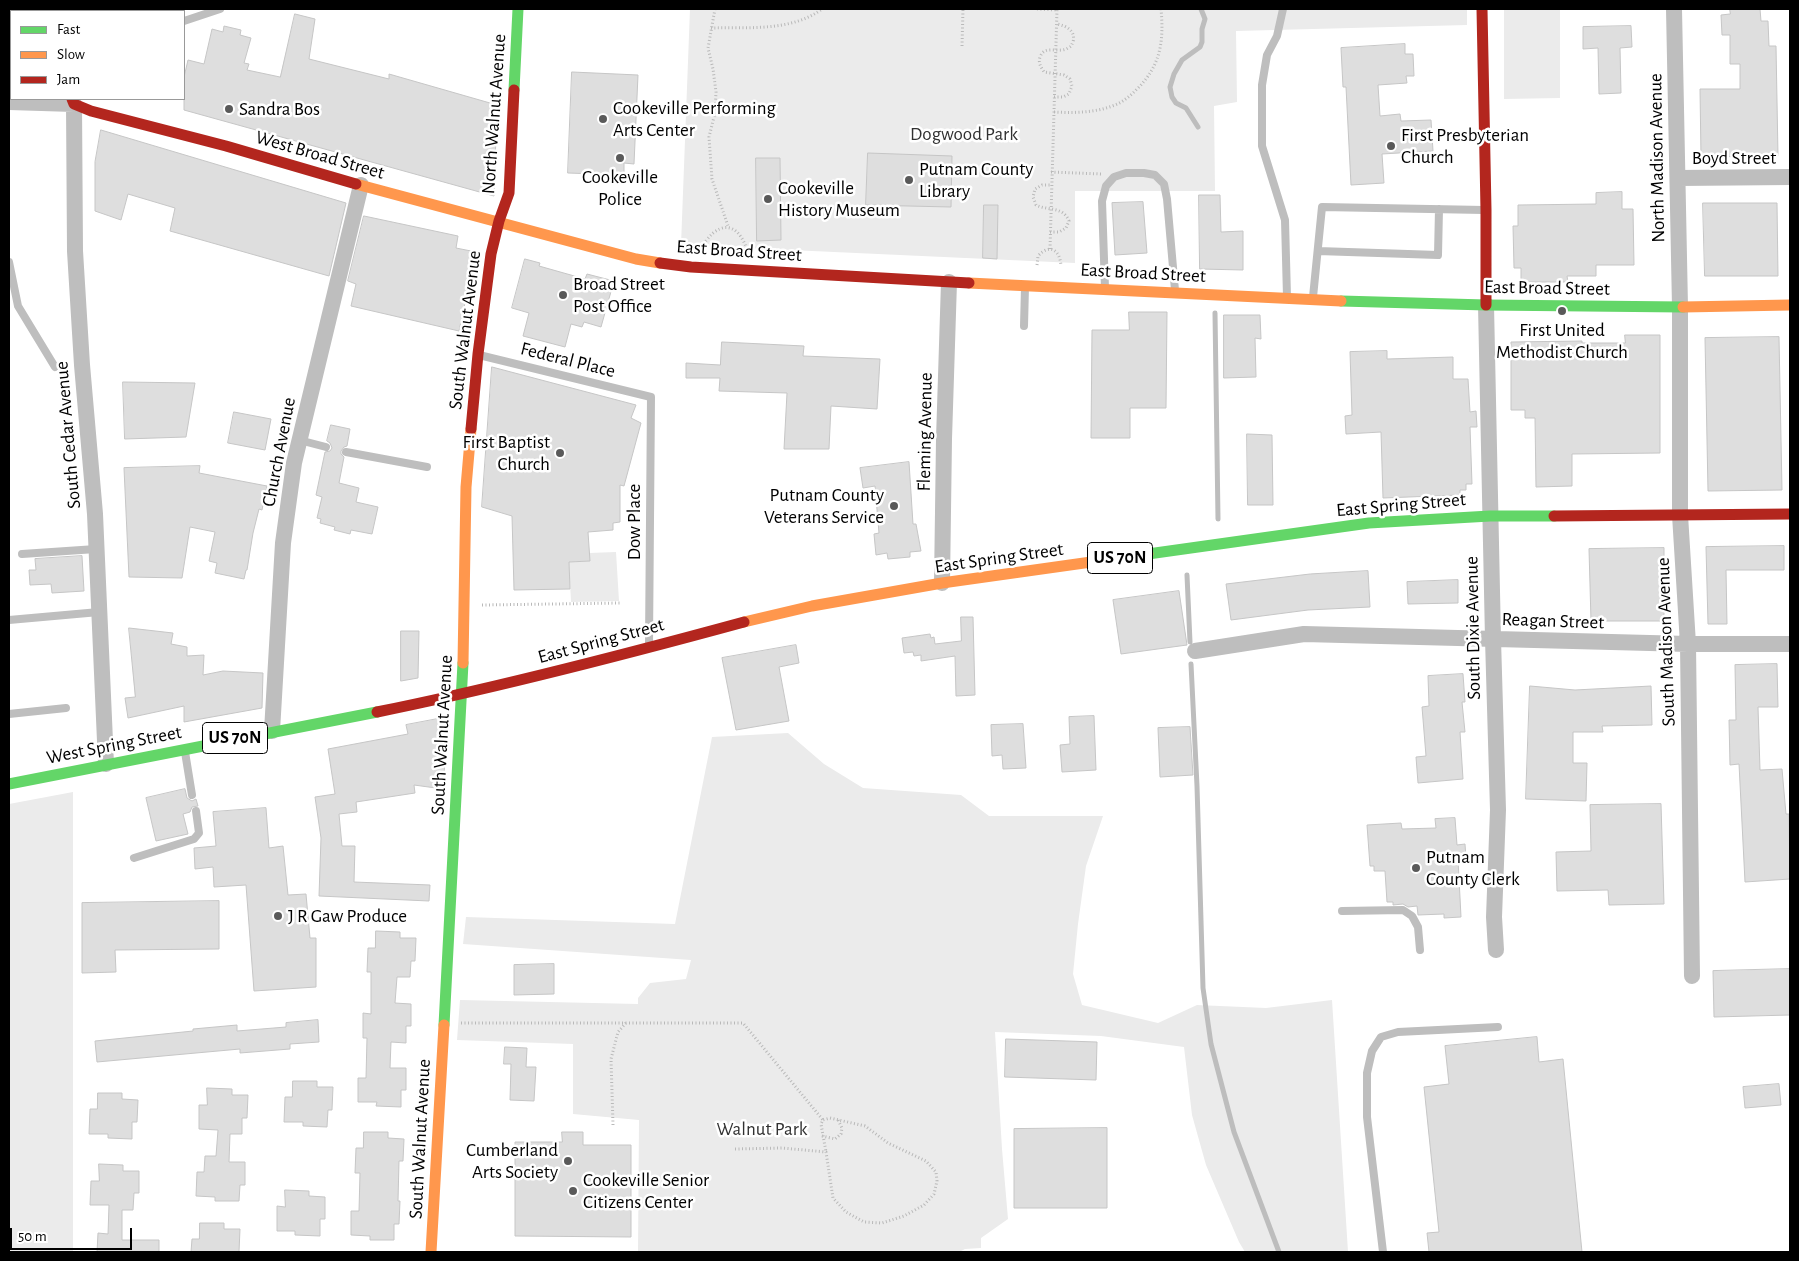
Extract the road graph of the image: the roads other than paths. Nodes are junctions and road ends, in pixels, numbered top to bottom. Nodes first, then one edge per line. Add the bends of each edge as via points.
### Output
1 (220, 9) edge
2 (518, 9) edge
3 (1283, 9) edge
4 (1482, 9) edge
5 (1674, 9) edge
6 (185, 21) edge
7 (73, 101) edge
8 (9, 102) edge
9 (1790, 177) edge
10 (1678, 178) junction
11 (361, 185) junction
12 (1439, 209) junction
13 (1486, 210) junction
14 (499, 221) junction
15 (1318, 251) junction
16 (9, 262) edge
17 (949, 282) junction
18 (1025, 285) junction
19 (1105, 289) junction
20 (1176, 292) junction
21 (1287, 298) junction
22 (1313, 300) junction
23 (1486, 305) junction
24 (1790, 306) edge
25 (1680, 307) junction
26 (1024, 326) dead end
27 (478, 354) junction
28 (55, 367) dead end
29 (651, 396) joint
30 (299, 440) junction
31 (326, 447) dead end
32 (346, 452) dead end
33 (427, 467) dead end
34 (1680, 514) junction
35 (1790, 514) edge
36 (1490, 516) junction
37 (96, 549) junction
38 (22, 554) dead end
39 (942, 583) junction
40 (99, 612) junction
41 (9, 620) edge
42 (1492, 639) junction
43 (1688, 644) junction
44 (1790, 644) edge
45 (649, 648) junction
46 (1195, 651) dead end
47 (462, 695) junction
48 (66, 708) dead end
49 (9, 714) edge
50 (272, 731) junction
51 (184, 748) junction
52 (106, 764) junction
53 (9, 784) edge
54 (192, 795) dead end
55 (196, 811) dead end
56 (134, 858) dead end
57 (1342, 911) dead end
58 (1420, 950) dead end
59 (1496, 950) dead end
60 (1692, 976) dead end
61 (1498, 1027) dead end
62 (431, 1252) edge
63 (1383, 1252) edge

1 - 6 lane
2 - 14 street, North Walnut Avenue via 509,193
3 - 21 lane via 1277,36 1267,55 1262,85 1262,146 1285,220
4 - 13 street
5 - 10 street, North Madison Avenue
7 - 8 street
7 - 11 street, West Broad Street via 91,112
7 - 37 street, South Cedar Avenue via 75,251
9 - 10 street, Boyd Street
10 - 25 street, North Madison Avenue
11 - 14 street, West Broad Street
11 - 30 street, Church Avenue
12 - 13 lane
12 - 15 lane via 1322,207
12 - 15 lane via 1438,254
13 - 23 street
14 - 17 street, East Broad Street via 648,261
14 - 27 street, South Walnut Avenue via 491,254
15 - 22 lane
16 - 28 lane via 18,306
17 - 18 street, East Broad Street
17 - 39 street, Fleming Avenue
18 - 19 street, East Broad Street
18 - 26 lane
19 - 20 street, East Broad Street
19 - 20 lane via 1102,201 1106,186 1114,177 1144,173 1155,175 1164,184
20 - 21 street, East Broad Street
21 - 22 street, East Broad Street
22 - 23 street, East Broad Street
23 - 25 street, East Broad Street
23 - 36 street, South Dixie Avenue
24 - 25 street, East Broad Street
25 - 34 street, South Madison Avenue
27 - 29 lane, Federal Place
27 - 47 street, South Walnut Avenue via 466,486
29 - 45 lane, Dow Place
30 - 31 lane
30 - 50 street, Church Avenue via 283,542
32 - 33 lane
34 - 35 street, East Spring Street / US 70N
34 - 36 street, East Spring Street / US 70N
34 - 43 street, South Madison Avenue
36 - 39 street, East Spring Street / US 70N via 1369,523
36 - 42 street, South Dixie Avenue
37 - 38 lane
37 - 40 street, South Cedar Avenue
39 - 45 street, East Spring Street / US 70N via 802,608
40 - 41 lane
40 - 52 street, South Cedar Avenue
42 - 43 street, Reagan Street
42 - 46 street, Reagan Street via 1304,634
42 - 59 street, South Dixie Avenue via 1498,810
43 - 44 street, Reagan Street
43 - 60 street, South Madison Avenue
45 - 47 street, East Spring Street / US 70N
47 - 50 street, West Spring Street / US 70N
47 - 62 street, South Walnut Avenue
48 - 49 lane
50 - 51 street, West Spring Street / US 70N
51 - 52 street, West Spring Street / US 70N
51 - 54 lane
52 - 53 street, West Spring Street / US 70N
55 - 56 lane via 199,833 194,839
57 - 58 lane via 1403,910 1412,916 1418,927
61 - 63 lane via 1398,1032 1381,1037 1372,1050 1367,1073 1367,1117

